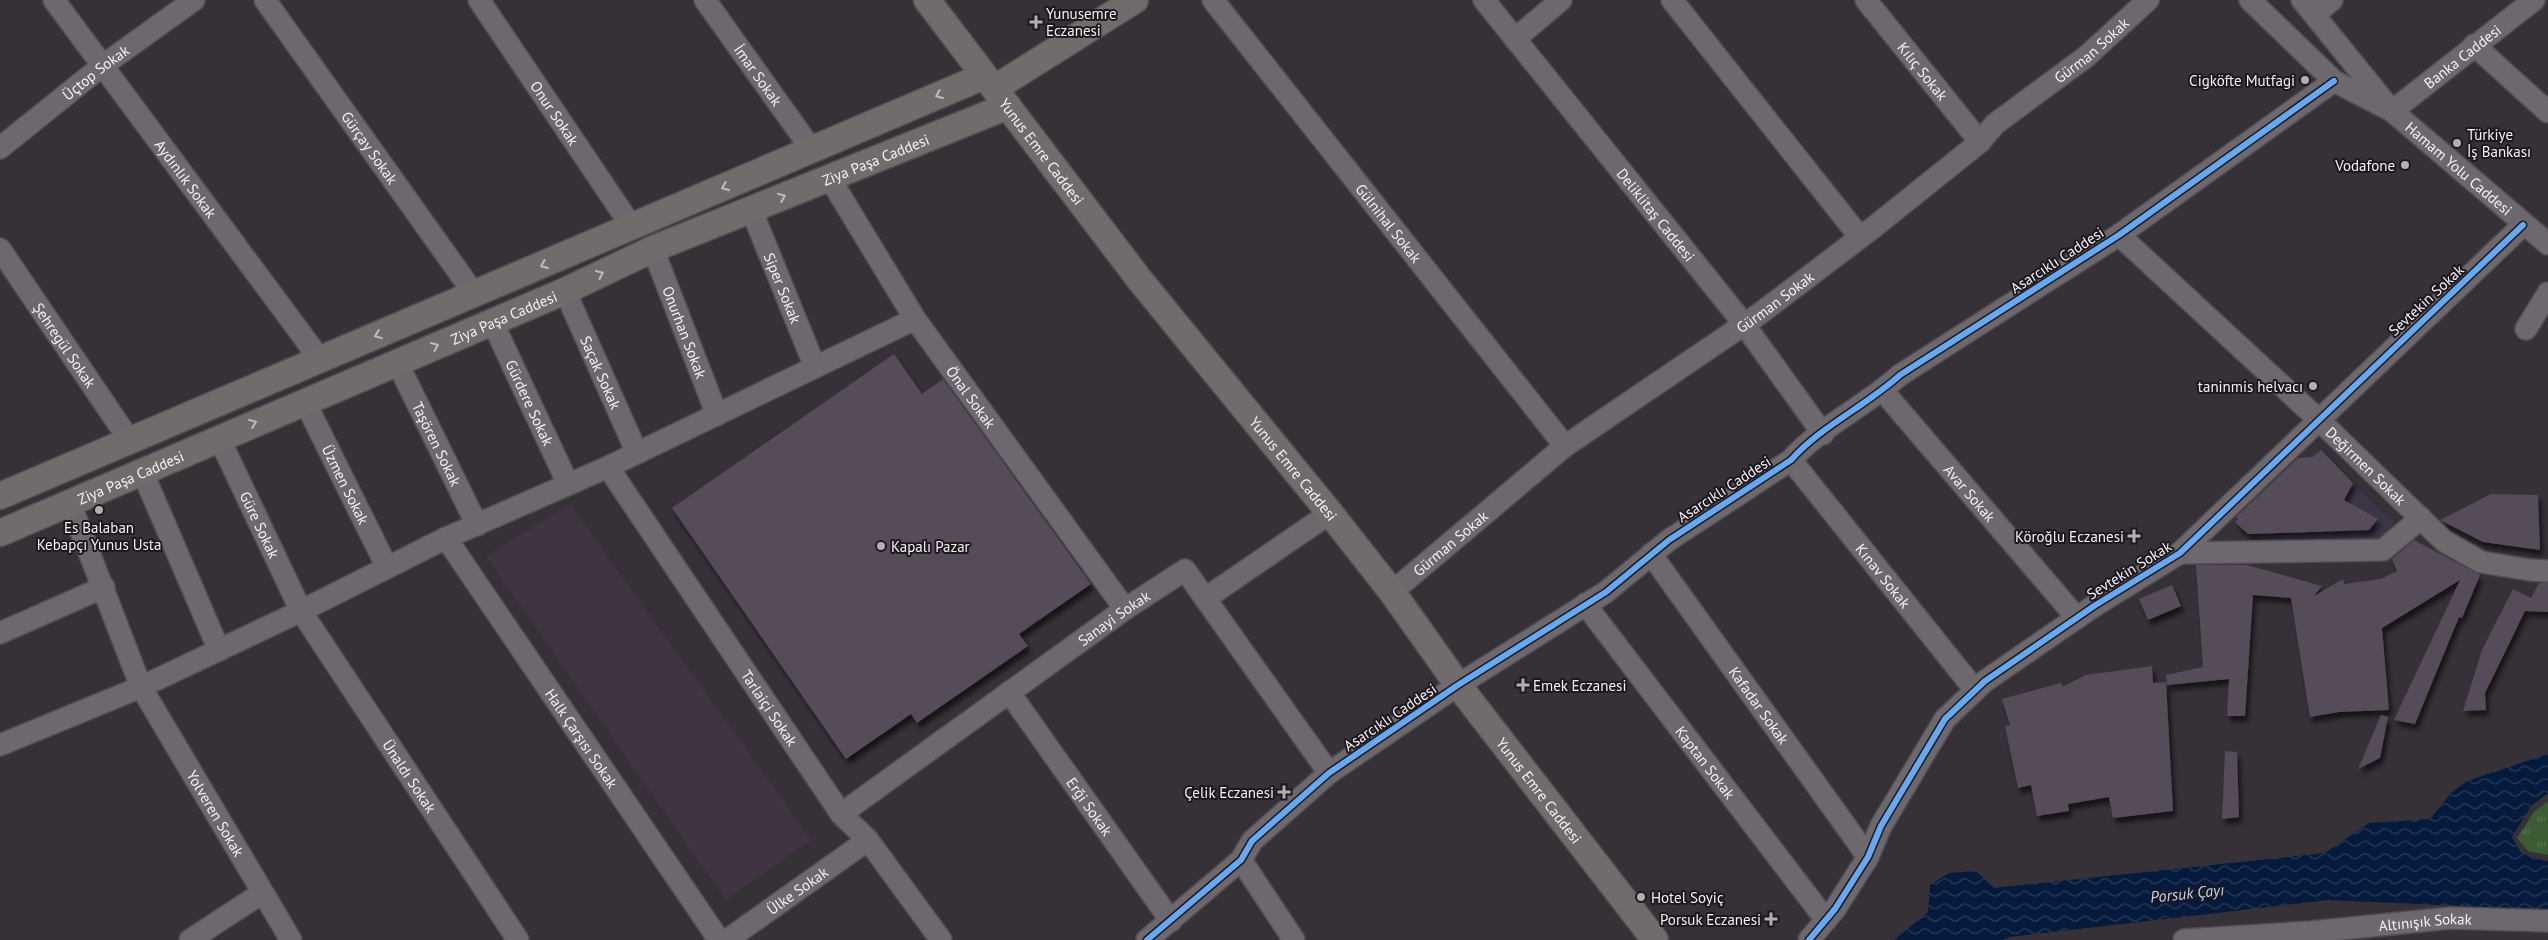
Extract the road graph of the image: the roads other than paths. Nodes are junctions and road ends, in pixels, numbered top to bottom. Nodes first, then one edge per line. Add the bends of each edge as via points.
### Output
1 (54, 0) edge
2 (194, 0) edge
3 (265, 0) edge
4 (479, 0) edge
5 (705, 0) edge
6 (927, 0) edge
7 (1135, 0) edge
8 (1213, 0) edge
9 (1484, 0) edge
10 (1561, 0) edge
11 (1672, 0) edge
12 (1866, 0) edge
13 (2148, 0) edge
14 (2250, 0) edge
15 (2332, 0) edge
16 (2534, 0) edge
17 (2308, 7) edge
18 (1515, 39) junction
19 (2474, 46) junction
20 (102, 66) junction
21 (2334, 81) junction
22 (996, 90) junction
23 (2544, 104) edge
24 (2392, 111) junction
25 (1980, 142) junction
26 (0, 148) edge
27 (812, 150) junction
28 (828, 178) junction
29 (751, 209) junction
30 (2523, 225) junction
31 (632, 227) junction
32 (2119, 235) junction
33 (1859, 236) junction
34 (2548, 244) edge
35 (0, 249) edge
36 (653, 249) junction
37 (565, 291) junction
38 (2548, 293) edge
39 (475, 295) junction
40 (915, 319) junction
41 (492, 321) junction
42 (1744, 324) junction
43 (2526, 329) dead end
44 (319, 358) junction
45 (398, 362) junction
46 (815, 368) junction
47 (1882, 391) junction
48 (304, 402) junction
49 (717, 414) junction
50 (2318, 419) junction
51 (1823, 434) junction
52 (219, 438) junction
53 (130, 441) junction
54 (1565, 446) junction
55 (637, 453) junction
56 (1791, 460) junction
57 (608, 467) junction
58 (142, 471) junction
59 (568, 484) junction
60 (0, 496) edge
61 (70, 502) junction
62 (1330, 513) junction
63 (2420, 518) junction
64 (477, 525) junction
65 (0, 534) edge
66 (446, 538) junction
67 (2180, 553) junction
68 (1651, 554) junction
69 (388, 567) junction
70 (2548, 570) edge
71 (104, 587) junction
72 (1392, 592) junction
73 (1206, 598) junction
74 (1586, 604) junction
75 (1125, 608) junction
76 (302, 611) junction
77 (2077, 618) junction
78 (0, 634) edge
79 (219, 650) junction
80 (1458, 685) junction
81 (141, 687) junction
82 (1975, 690) junction
83 (1009, 692) junction
84 (0, 745) edge
85 (1329, 774) junction
86 (841, 814) junction
87 (868, 840) junction
88 (1868, 858) junction
89 (1240, 860) junction
90 (262, 893) junction
91 (1826, 920) junction
92 (2548, 920) edge
93 (1171, 921) junction
94 (190, 940) edge
95 (290, 940) edge
96 (518, 940) edge
97 (719, 940) edge
98 (727, 940) edge
99 (941, 940) edge
100 (1146, 940) edge
101 (1294, 940) edge
102 (1655, 940) edge
103 (1810, 940) edge
104 (2184, 940) edge

1 - 20 street, Aydınlık Sokak
2 - 20 street, Üçtop Sokak
3 - 39 street, Gürçay Sokak
4 - 31 street, Onur Sokak
5 - 27 street, İmar Sokak
6 - 22 main road, Yunus Emre Caddesi
7 - 22 main road, Ziya Paşa Caddesi
8 - 54 street, Gülnihal Sokak
9 - 18 street, Deliklitaş Caddesi
10 - 18 street
11 - 33 street
12 - 25 street, Kılıç Sokak
13 - 25 street, Gürman Sokak via 2087,56 1995,124
14 - 21 street, Hamam Yolu Caddesi
15 - 17 street
16 - 19 street, Banka Caddesi
17 - 24 street, Hamam Yolu Caddesi
18 - 42 street, Deliklitaş Caddesi
19 - 23 street
19 - 24 street, Banka Caddesi
20 - 26 street, Üçtop Sokak
20 - 44 street, Aydınlık Sokak
21 - 24 street, Hamam Yolu Caddesi
21 - 32 street, Asarcıklı Caddesi
22 -> 27 main road, Ziya Paşa Caddesi
22 - 28 main road, Ziya Paşa Caddesi
22 - 62 main road, Yunus Emre Caddesi via 1139,279
24 - 30 street, Hamam Yolu Caddesi
25 - 33 street, Gürman Sokak
27 -> 31 main road, Ziya Paşa Caddesi
29 -> 28 main road, Ziya Paşa Caddesi
28 - 40 street, Önal Sokak
29 - 36 main road, Ziya Paşa Caddesi
29 - 46 street, Siper Sokak
30 - 34 street, Hamam Yolu Caddesi
30 - 50 street, Sevtekin Sokak
31 -> 39 main road, Ziya Paşa Caddesi
32 - 47 street, Asarcıklı Caddesi via 1900,375
32 - 50 street, Değirmen Sokak
33 - 42 street, Gürman Sokak
35 - 53 street, Şehregül Sokak
37 -> 36 main road, Ziya Paşa Caddesi
36 - 49 street, Onurhan Sokak
37 - 41 main road, Ziya Paşa Caddesi
37 - 55 street, Saçak Sokak
38 - 43 street
39 -> 44 main road, Ziya Paşa Caddesi
40 - 46 street
40 - 75 street, Önal Sokak
45 -> 41 main road, Ziya Paşa Caddesi
41 - 59 street, Gürdere Sokak
42 - 51 street, Deliklitaş Caddesi
42 - 54 street, Gürman Sokak
44 - 53 main road, Ziya Paşa Caddesi
45 - 48 main road, Ziya Paşa Caddesi
45 - 64 street, Taşören Sokak
46 - 49 street
47 - 51 street, Asarcıklı Caddesi
47 - 77 street, Avar Sokak
52 -> 48 main road, Ziya Paşa Caddesi
48 - 69 street, Üzmen Sokak
49 - 55 street
50 - 63 street, Değirmen Sokak
50 - 67 street, Sevtekin Sokak
51 - 56 street, Asarcıklı Caddesi via 1807,443
52 - 58 main road, Ziya Paşa Caddesi
52 - 76 street, Güre Sokak
53 - 60 main road, Ziya Paşa Caddesi
54 - 72 street, Gürman Sokak
55 - 57 street
56 - 68 street, Asarcıklı Caddesi
56 - 82 street, Kınav Sokak
57 - 59 street
57 - 86 street, Tarlaiçi Sokak
58 - 61 main road, Ziya Paşa Caddesi
58 - 79 street
59 - 64 street
61 - 65 main road, Ziya Paşa Caddesi
61 - 71 street, Yolveren Sokak
62 - 72 main road, Yunus Emre Caddesi
62 - 73 street
63 - 67 street via 2383,550
63 - 70 street, Değirmen Sokak via 2444,541 2481,562
64 - 66 street
66 - 69 street
66 - 97 street, Halk Çarşısı Sokak
67 - 77 street, Sevtekin Sokak
68 - 74 street, Asarcıklı Caddesi via 1606,592
68 - 88 street, Kafadar Sokak
69 - 76 street
71 - 78 street
71 - 81 street, Yolveren Sokak
72 - 80 main road, Yunus Emre Caddesi
73 - 75 street, Sanayi Sokak via 1185,570
73 - 85 street, Sanayi Sokak
74 - 80 street, Asarcıklı Caddesi
74 - 91 street, Kaptan Sokak
75 - 83 street, Sanayi Sokak
76 - 79 street
76 - 96 street, Ünaldı Sokak
77 - 82 street, Sevtekin Sokak
79 - 81 street
80 - 85 street, Asarcıklı Caddesi
80 - 102 main road, Yunus Emre Caddesi
81 - 84 street
81 - 90 street, Yolveren Sokak
82 - 88 street, Sevtekin Sokak via 1945,719 1881,826
83 - 86 street, Sanayi Sokak
83 - 93 street, Erği Sokak
85 - 89 street, Asarcıklı Caddesi via 1252,840
86 - 87 street, Tarlaiçi Sokak
87 - 98 street, Ülke Sokak
87 - 99 street, Tarlaiçi Sokak
88 - 91 street, Sevtekin Sokak
89 - 93 street, Asarcıklı Caddesi
89 - 101 street
90 - 94 street
90 - 95 street, Yolveren Sokak
91 - 103 street, Sevtekin Sokak
92 - 104 street, Altınışık Sokak via 2451,918
93 - 100 street, Asarcıklı Caddesi

